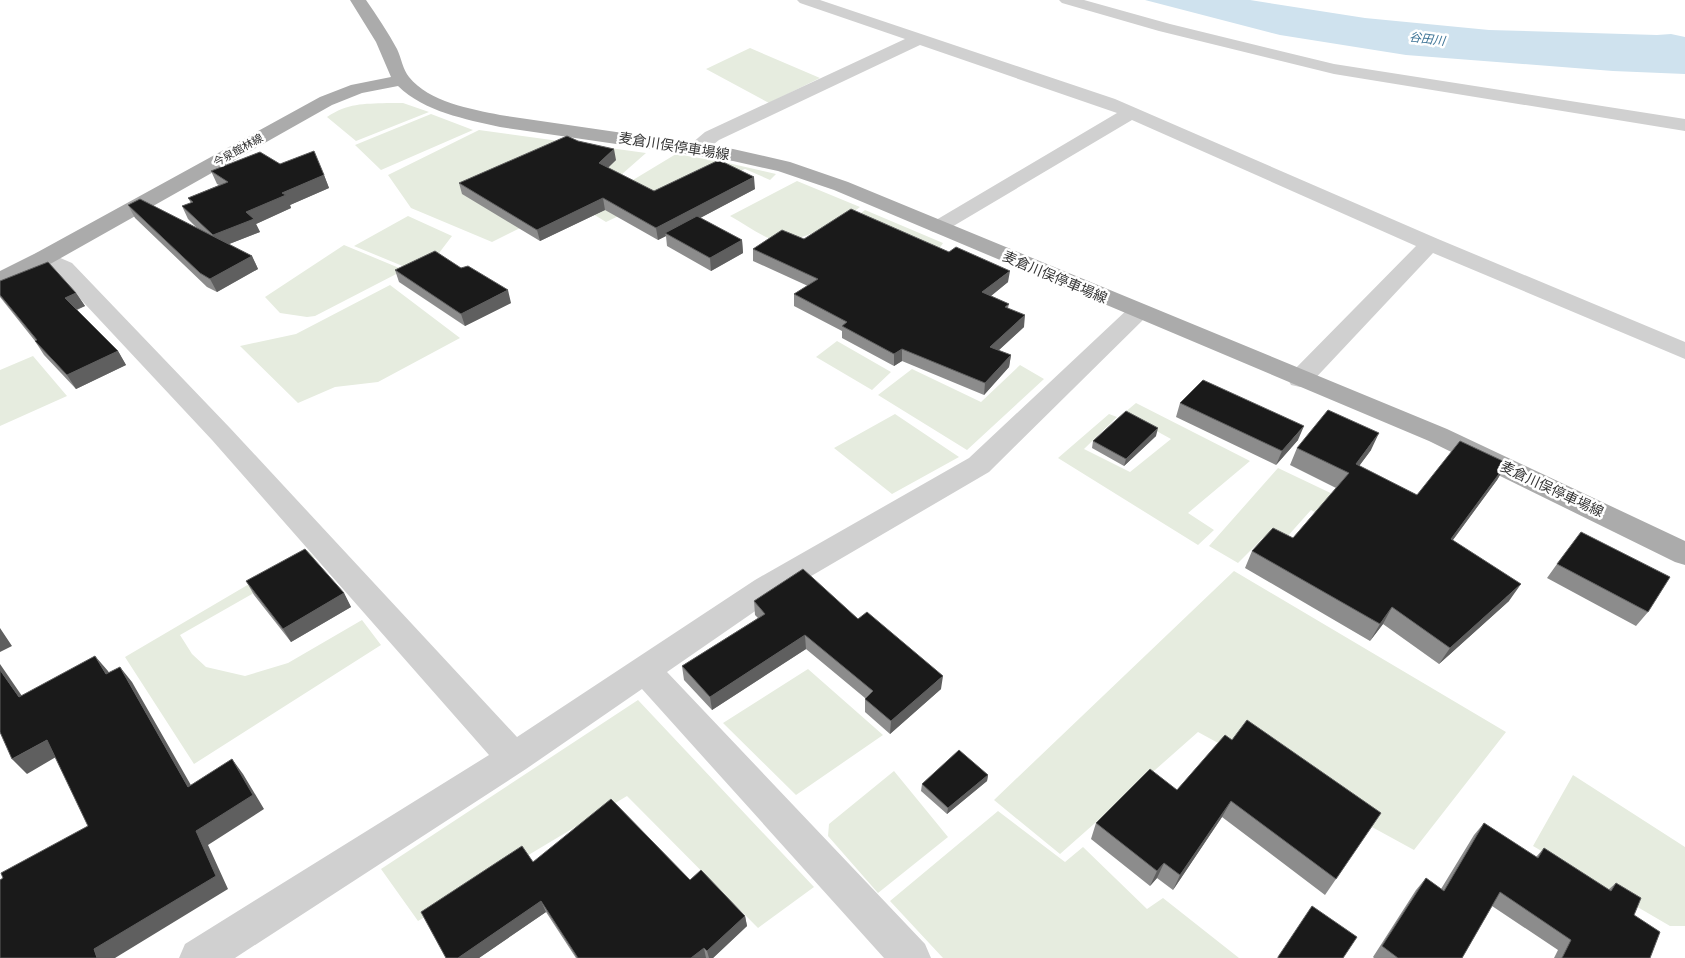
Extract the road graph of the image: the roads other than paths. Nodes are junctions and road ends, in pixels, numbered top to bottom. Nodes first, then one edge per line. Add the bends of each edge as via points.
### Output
1 (358, 0) edge
2 (805, 0) edge
3 (1067, 0) edge
4 (919, 39) junction
5 (402, 80) junction
6 (1130, 113) junction
7 (1685, 125) edge
8 (695, 149) junction
9 (938, 227) junction
10 (1430, 244) junction
11 (44, 258) junction
12 (0, 280) edge
13 (1138, 312) junction
14 (1685, 351) edge
15 (1300, 379) junction
16 (1685, 554) edge
17 (645, 671) junction
18 (514, 758) junction
19 (199, 958) edge
20 (911, 958) edge

1 - 5 main road via 391,54
2 - 4 street
3 - 7 street via 1165,28 1334,69
4 - 6 street via 1085,94
4 - 8 street via 712,136
5 - 8 main road, 麦倉川俣停車場線 via 436,102 475,116
5 - 11 main road, 今泉館林線 via 326,101
6 - 9 street
6 - 10 street
8 - 9 main road, 麦倉川俣停車場線 via 783,166 841,186
9 - 13 main road, 麦倉川俣停車場線
10 - 14 street
10 - 15 street
11 - 12 main road, 今泉館林線
11 - 18 street via 64,268 214,426
13 - 15 main road, 麦倉川俣停車場線
13 - 17 street via 979,465 766,588
15 - 16 main road, 麦倉川俣停車場線 via 1438,435
17 - 18 street
17 - 20 street
18 - 19 street

